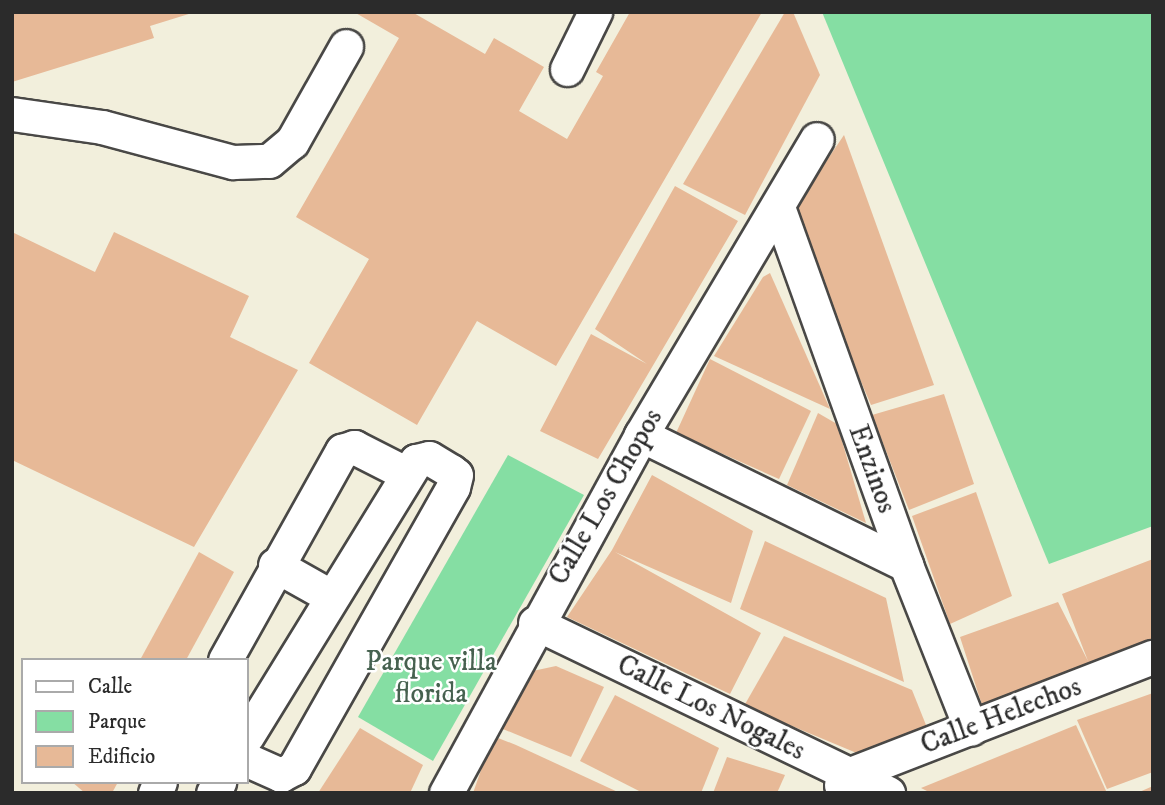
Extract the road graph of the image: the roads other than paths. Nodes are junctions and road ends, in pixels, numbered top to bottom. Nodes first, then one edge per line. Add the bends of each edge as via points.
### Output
1 (595, 12) edge
2 (346, 46) dead end
3 (568, 69) dead end
4 (12, 114) edge
5 (817, 139) dead end
6 (778, 207) junction
7 (641, 435) junction
8 (407, 474) junction
9 (275, 565) junction
10 (906, 565) junction
11 (332, 597) junction
12 (535, 622) junction
13 (1153, 657) edge
14 (226, 658) edge
15 (971, 729) junction
16 (248, 734) edge
17 (248, 760) edge
18 (842, 784) edge
19 (446, 793) edge
20 (888, 793) edge

1 - 3 street
2 - 4 street via 292,142 269,161 233,162 102,127
5 - 6 street, Calle Los Chopos
6 - 7 street, Calle Los Chopos
6 - 10 street, Enzinos
7 - 10 street
7 - 12 street, Calle Los Chopos
8 - 9 street via 354,447 345,447
8 - 11 street
8 - 17 street via 424,457 451,471 456,481 294,768 281,775
9 - 11 street
9 - 14 street
10 - 15 street, Enzinos
11 - 16 street
12 - 18 street, Calle Los Nogales
12 - 19 street, Calle Los Chopos
13 - 15 street, Calle Helechos
15 - 18 street, Calle Helechos
18 - 20 street, Calle Los Nogales

